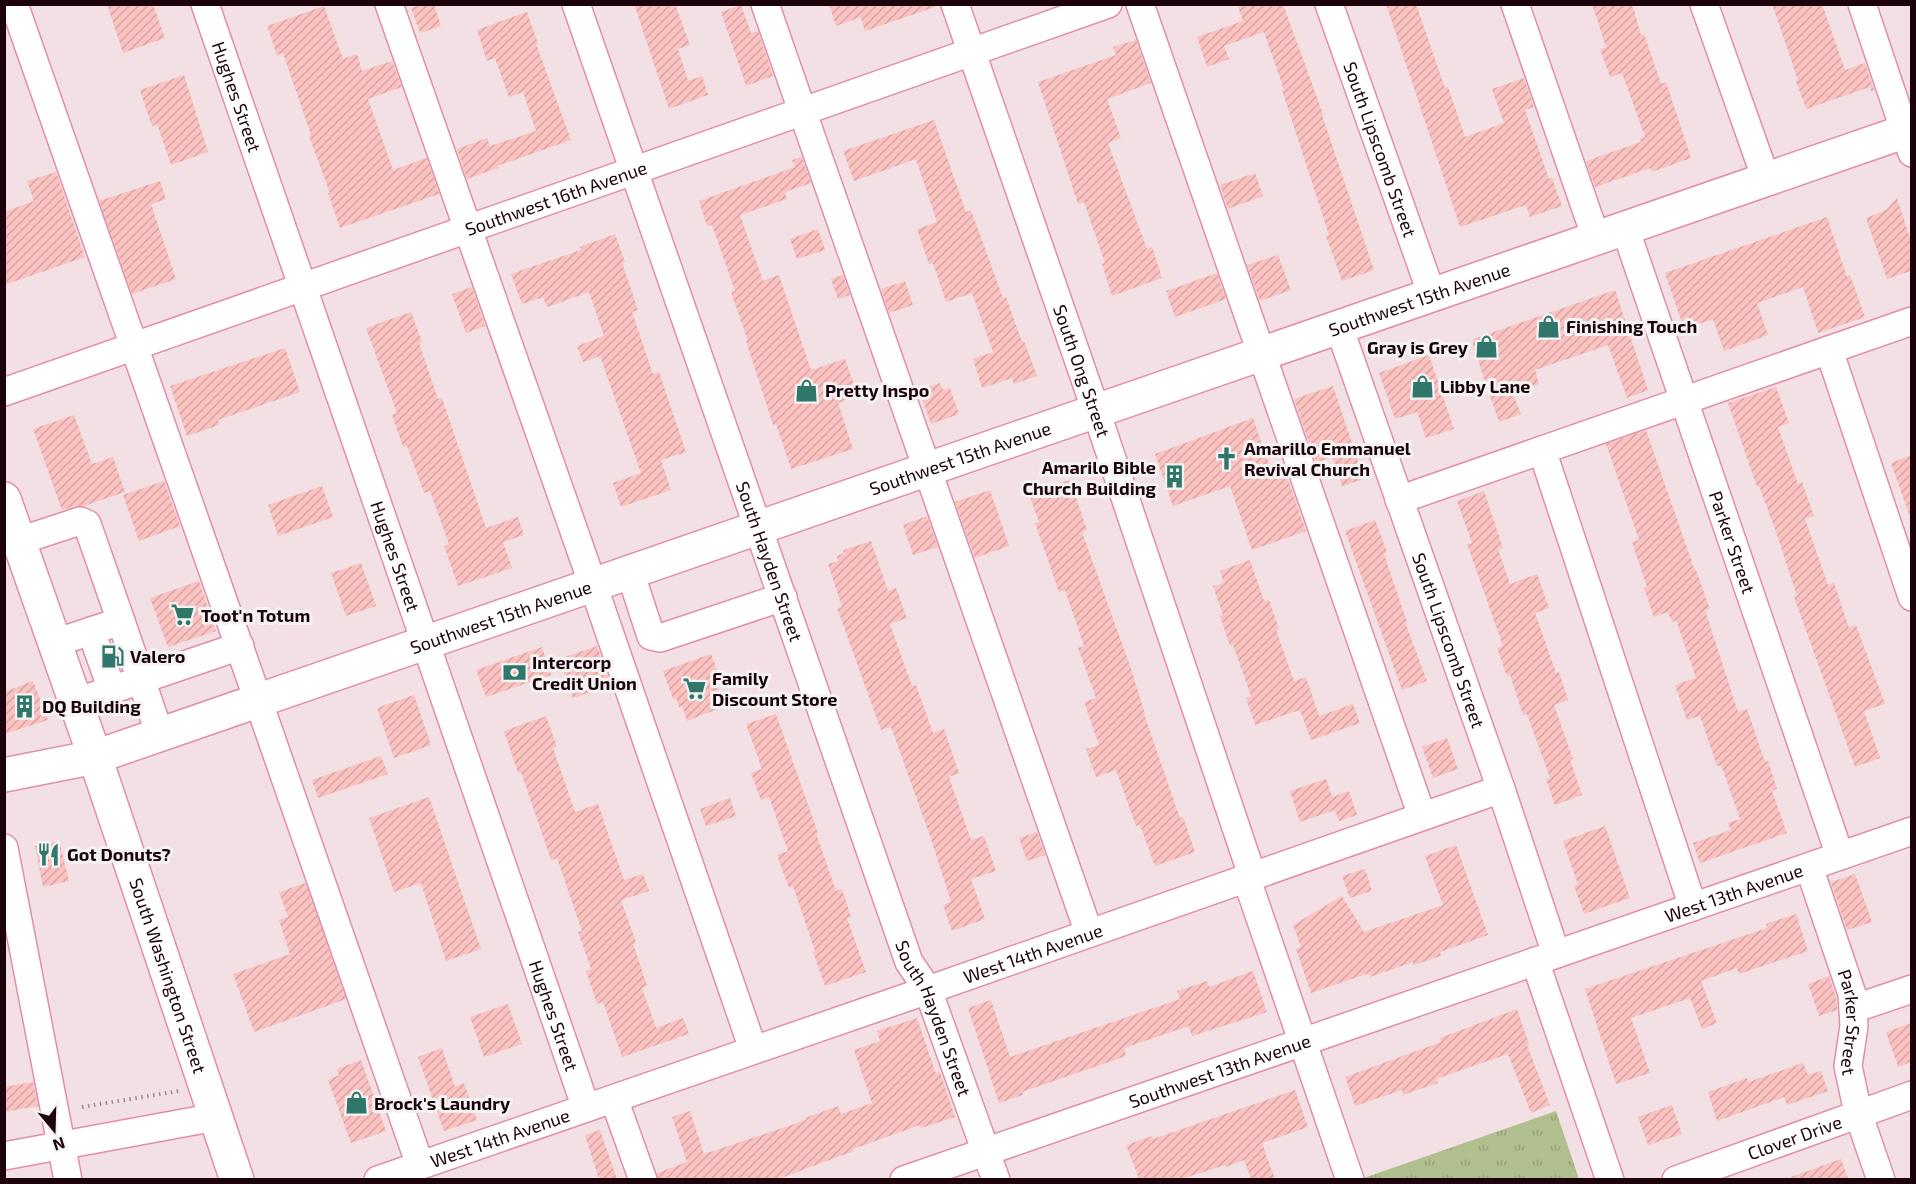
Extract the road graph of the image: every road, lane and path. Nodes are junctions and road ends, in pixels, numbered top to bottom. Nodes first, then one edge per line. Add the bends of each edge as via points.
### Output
1 (14, 4) edge
2 (205, 4) edge
3 (389, 4) edge
4 (576, 4) edge
5 (765, 4) edge
6 (955, 4) edge
7 (1108, 4) edge
8 (1140, 4) edge
9 (1329, 4) edge
10 (1515, 4) edge
11 (1704, 4) edge
12 (1862, 4) edge
13 (972, 53) junction
14 (802, 112) junction
15 (1909, 138) edge
16 (633, 171) junction
17 (1766, 179) junction
18 (467, 229) junction
19 (1610, 233) junction
20 (303, 287) junction
21 (1432, 295) junction
22 (1911, 321) edge
23 (1339, 327) junction
24 (135, 347) junction
25 (1829, 350) junction
26 (1263, 353) junction
27 (4, 392) edge
28 (1684, 400) junction
29 (1096, 411) junction
30 (1542, 450) junction
31 (926, 470) junction
32 (4, 499) edge
33 (1399, 500) junction
34 (759, 528) junction
35 (20, 541) junction
36 (630, 572) junction
37 (593, 585) junction
38 (783, 597) junction
39 (1911, 597) edge
40 (121, 621) junction
41 (91, 631) junction
42 (55, 643) junction
43 (426, 643) junction
44 (240, 646) junction
45 (141, 680) junction
46 (112, 690) junction
47 (259, 701) junction
48 (76, 702) junction
49 (160, 735) junction
50 (95, 757) junction
51 (4, 775) edge
52 (1501, 789) junction
53 (1422, 816) junction
54 (1911, 831) edge
55 (4, 848) edge
56 (1840, 856) junction
57 (1809, 867) junction
58 (1249, 876) junction
59 (1693, 907) junction
60 (1089, 933) junction
61 (1546, 958) junction
62 (1911, 989) edge
63 (928, 990) junction
64 (1853, 1010) junction
65 (1302, 1042) junction
66 (753, 1049) junction
67 (180, 1091) dead end
68 (1911, 1095) edge
69 (614, 1099) junction
70 (82, 1107) dead end
71 (586, 1107) junction
72 (1858, 1113) junction
73 (216, 1117) junction
74 (62, 1146) junction
75 (986, 1152) junction
76 (4, 1156) edge
77 (420, 1165) junction
78 (68, 1179) edge
79 (237, 1179) edge
80 (378, 1179) edge
81 (643, 1179) edge
82 (904, 1179) edge
83 (996, 1179) edge
84 (1350, 1179) edge
85 (1610, 1179) edge
86 (1676, 1179) edge
87 (1881, 1179) edge

1 - 24 street
2 - 20 street, Hughes Street
3 - 18 street
4 - 16 street, South Hayden Street
5 - 14 street
6 - 13 street, South Ong Street
7 - 13 street, Southwest 16th Avenue
8 - 26 street
9 - 21 street, South Lipscomb Street
10 - 19 street, Parker Street
11 - 17 street
12 - 15 street
13 - 14 street, Southwest 16th Avenue
13 - 29 street, South Ong Street
14 - 16 street, Southwest 16th Avenue
14 - 31 street
15 - 17 main road, Southwest 15th Avenue
16 - 18 street, Southwest 16th Avenue
16 - 34 street, South Hayden Street
17 - 19 main road, Southwest 15th Avenue
18 - 20 street, Southwest 16th Avenue
18 - 37 street
19 - 21 main road, Southwest 15th Avenue
19 - 28 street, Parker Street
20 - 24 street, Southwest 16th Avenue
20 - 43 street, Hughes Street
21 - 23 main road, Southwest 15th Avenue
22 - 25 street
23 - 26 main road, Southwest 15th Avenue
23 - 33 street, South Lipscomb Street
24 - 27 street, Southwest 16th Avenue
24 - 44 street
25 - 28 street
25 - 39 street
26 - 29 main road, Southwest 15th Avenue
26 - 53 street
28 - 30 street
28 - 56 street, Parker Street
29 - 31 main road, Southwest 15th Avenue
29 - 58 street, South Ong Street
30 - 33 street
30 - 59 street
31 - 34 main road, Southwest 15th Avenue
31 - 60 street
32 - 35 main road, South Washington Street
33 - 52 street, South Lipscomb Street
34 - 36 main road, Southwest 15th Avenue
34 - 38 street, South Hayden Street
35 - 40 street via 80,521 87,524
35 - 42 main road, South Washington Street
36 - 37 main road, Southwest 15th Avenue
36 - 38 street via 651,636 660,638
37 - 43 main road, Southwest 15th Avenue
37 - 66 street
38 - 63 street, South Hayden Street via 909,962
40 - 41 street
40 - 45 street
41 - 42 street
41 - 46 street
42 - 48 main road, South Washington Street
43 - 47 main road, Southwest 15th Avenue
43 - 71 street, Hughes Street
44 - 45 street
44 - 47 street
45 - 46 street
45 - 49 street
46 - 48 street
47 - 49 main road, Southwest 15th Avenue
47 - 77 street
48 - 50 main road, South Washington Street
49 - 50 main road, Southwest 15th Avenue
50 - 51 main road, Southwest 15th Avenue
50 - 73 main road, South Washington Street
52 - 53 street, West 14th Avenue
52 - 61 street, South Lipscomb Street
53 - 58 street, West 14th Avenue
54 - 56 street, West 13th Avenue
55 - 74 street
56 - 57 street, West 13th Avenue
57 - 59 street, West 13th Avenue
57 - 64 street, Parker Street via 1852,994
58 - 60 street, West 14th Avenue
58 - 65 street, South Ong Street
59 - 61 street, West 13th Avenue
60 - 63 street, West 14th Avenue
61 - 65 street, Southwest 13th Avenue
61 - 85 street, South Lipscomb Street
62 - 64 street
63 - 66 street, West 14th Avenue
63 - 75 street, South Hayden Street
64 - 72 street, Parker Street via 1848,1066
65 - 75 street, Southwest 13th Avenue
65 - 84 street, South Ong Street
66 - 69 street, West 14th Avenue
67 - 70 path
68 - 72 street, Clover Drive
69 - 71 street, West 14th Avenue
69 - 81 street
71 - 77 street, West 14th Avenue
72 - 86 street, Clover Drive
72 - 87 street, Parker Street
73 - 74 street
73 - 79 main road, South Washington Street
74 - 76 street
74 - 78 street
75 - 82 street, Southwest 13th Avenue
75 - 83 street, South Hayden Street
77 - 80 street, West 14th Avenue

